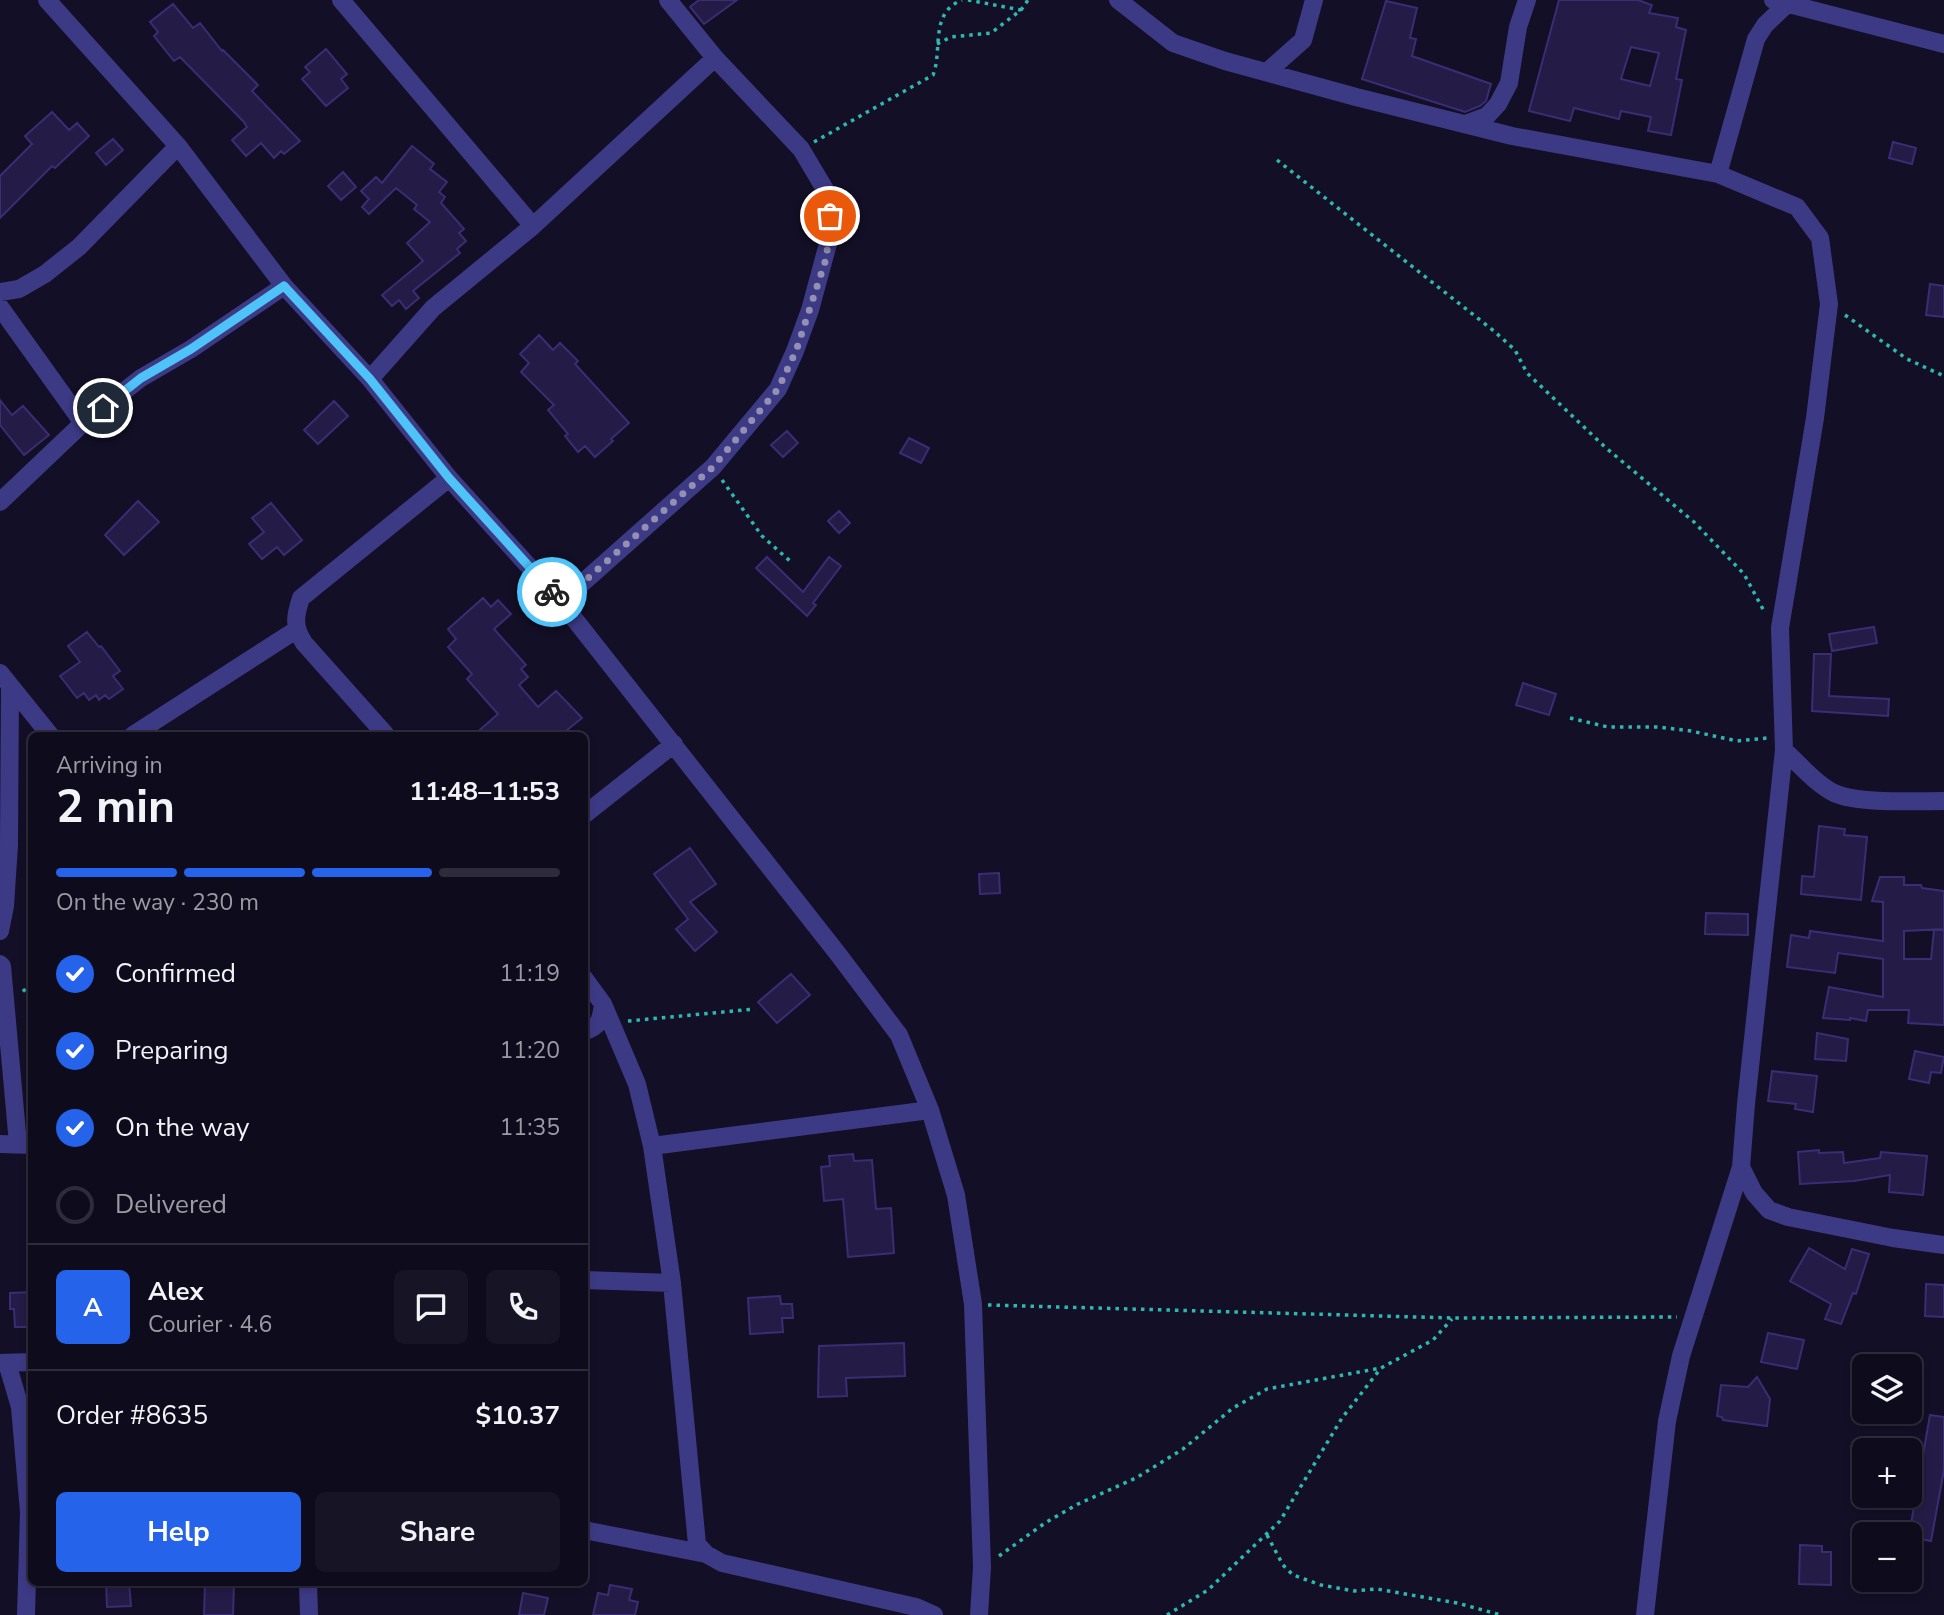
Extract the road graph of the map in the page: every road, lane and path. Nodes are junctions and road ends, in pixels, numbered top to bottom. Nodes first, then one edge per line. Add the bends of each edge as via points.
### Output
1 (47, 0) edge
2 (341, 0) edge
3 (668, 0) edge
4 (965, 0) edge
5 (1028, 0) edge
6 (1118, 0) edge
7 (1314, 0) edge
8 (1527, 0) edge
9 (1780, 2) edge
10 (1021, 10) junction
11 (937, 44) junction
12 (1944, 44) edge
13 (715, 58) junction
14 (1268, 72) junction
15 (1466, 124) junction
16 (178, 146) junction
17 (801, 149) junction
18 (1277, 160) dead end
19 (1718, 174) junction
20 (533, 226) junction
21 (284, 286) junction
22 (0, 292) edge
23 (1829, 304) junction
24 (0, 307) edge
25 (1944, 376) edge
26 (370, 379) junction
27 (83, 423) junction
28 (713, 467) junction
29 (449, 478) junction
30 (0, 502) edge
31 (790, 561) dead end
32 (561, 602) junction
33 (1780, 628) junction
34 (296, 630) junction
35 (5, 679) edge
36 (1570, 718) dead end
37 (48, 732) edge
38 (138, 732) edge
39 (383, 732) edge
40 (1783, 743) junction
41 (674, 744) junction
42 (1944, 801) edge
43 (588, 812) edge
44 (0, 931) edge
45 (0, 964) edge
46 (588, 983) edge
47 (603, 1004) junction
48 (755, 1009) dead end
49 (612, 1022) junction
50 (588, 1030) edge
51 (930, 1110) junction
52 (16, 1144) edge
53 (652, 1146) junction
54 (1741, 1167) junction
55 (1944, 1245) edge
56 (588, 1280) edge
57 (672, 1283) junction
58 (973, 1304) junction
59 (1693, 1317) junction
60 (1453, 1318) junction
61 (28, 1362) edge
62 (3, 1363) edge
63 (1381, 1368) junction
64 (26, 1410) edge
65 (28, 1461) edge
66 (588, 1531) edge
67 (1267, 1535) junction
68 (706, 1554) junction
69 (28, 1564) edge
70 (982, 1567) junction
71 (308, 1586) edge
72 (26, 1615) edge
73 (309, 1615) edge
74 (934, 1615) edge
75 (979, 1615) edge
76 (1167, 1615) edge
77 (1501, 1615) edge
78 (1645, 1615) edge

1 - 16 street
2 - 20 street
3 - 13 street
4 - 10 path
4 - 11 path via 947,10
5 - 10 path
6 - 14 street via 1173,43
7 - 14 street via 1303,40
8 - 15 street via 1509,83 1487,116
9 - 12 street
9 - 19 street via 1756,39
10 - 11 path via 990,33 951,37
11 - 17 path via 935,71 930,77
13 - 17 street
13 - 20 street
14 - 15 street
15 - 19 street
16 - 21 street
16 - 22 street via 79,247 46,274 19,289
17 - 28 street via 825,191 830,216 825,262 796,351 778,389
18 - 33 path via 1515,350 1527,373 1632,472 1694,522 1744,574 1761,608
19 - 23 street via 1797,207 1805,215 1820,238
20 - 26 street via 433,308
21 - 26 street
21 - 27 street via 141,378
23 - 25 path via 1907,359
23 - 33 street
24 - 27 street
26 - 29 street
27 - 30 street
28 - 31 path via 762,536
28 - 32 street
29 - 32 street
29 - 34 street via 302,598 295,614
32 - 41 street
33 - 40 street
34 - 38 street
34 - 39 street
35 - 37 street
35 - 44 street via 9,845
36 - 40 path via 1608,727 1658,727 1737,741
40 - 42 street via 1835,793
40 - 54 street
41 - 43 street
41 - 51 street via 898,1035
45 - 52 street
46 - 47 street
47 - 49 street
47 - 50 street via 601,1020
48 - 49 path
49 - 53 street via 637,1084
51 - 53 street
51 - 58 street via 956,1195
53 - 57 street
54 - 55 street via 1769,1210
54 - 59 street
56 - 57 street
57 - 68 street via 697,1544
58 - 60 path
58 - 70 street
59 - 60 path
59 - 78 street via 1667,1421
60 - 63 path via 1433,1340
61 - 62 street
62 - 64 street
63 - 67 path via 1342,1418
63 - 70 path via 1267,1389 1233,1408 1159,1464 1045,1523
64 - 65 street
66 - 68 street
67 - 76 path via 1208,1590
67 - 77 path via 1293,1575 1321,1585 1354,1591 1377,1589
68 - 74 street via 722,1563
69 - 72 street
70 - 75 street
71 - 73 street

